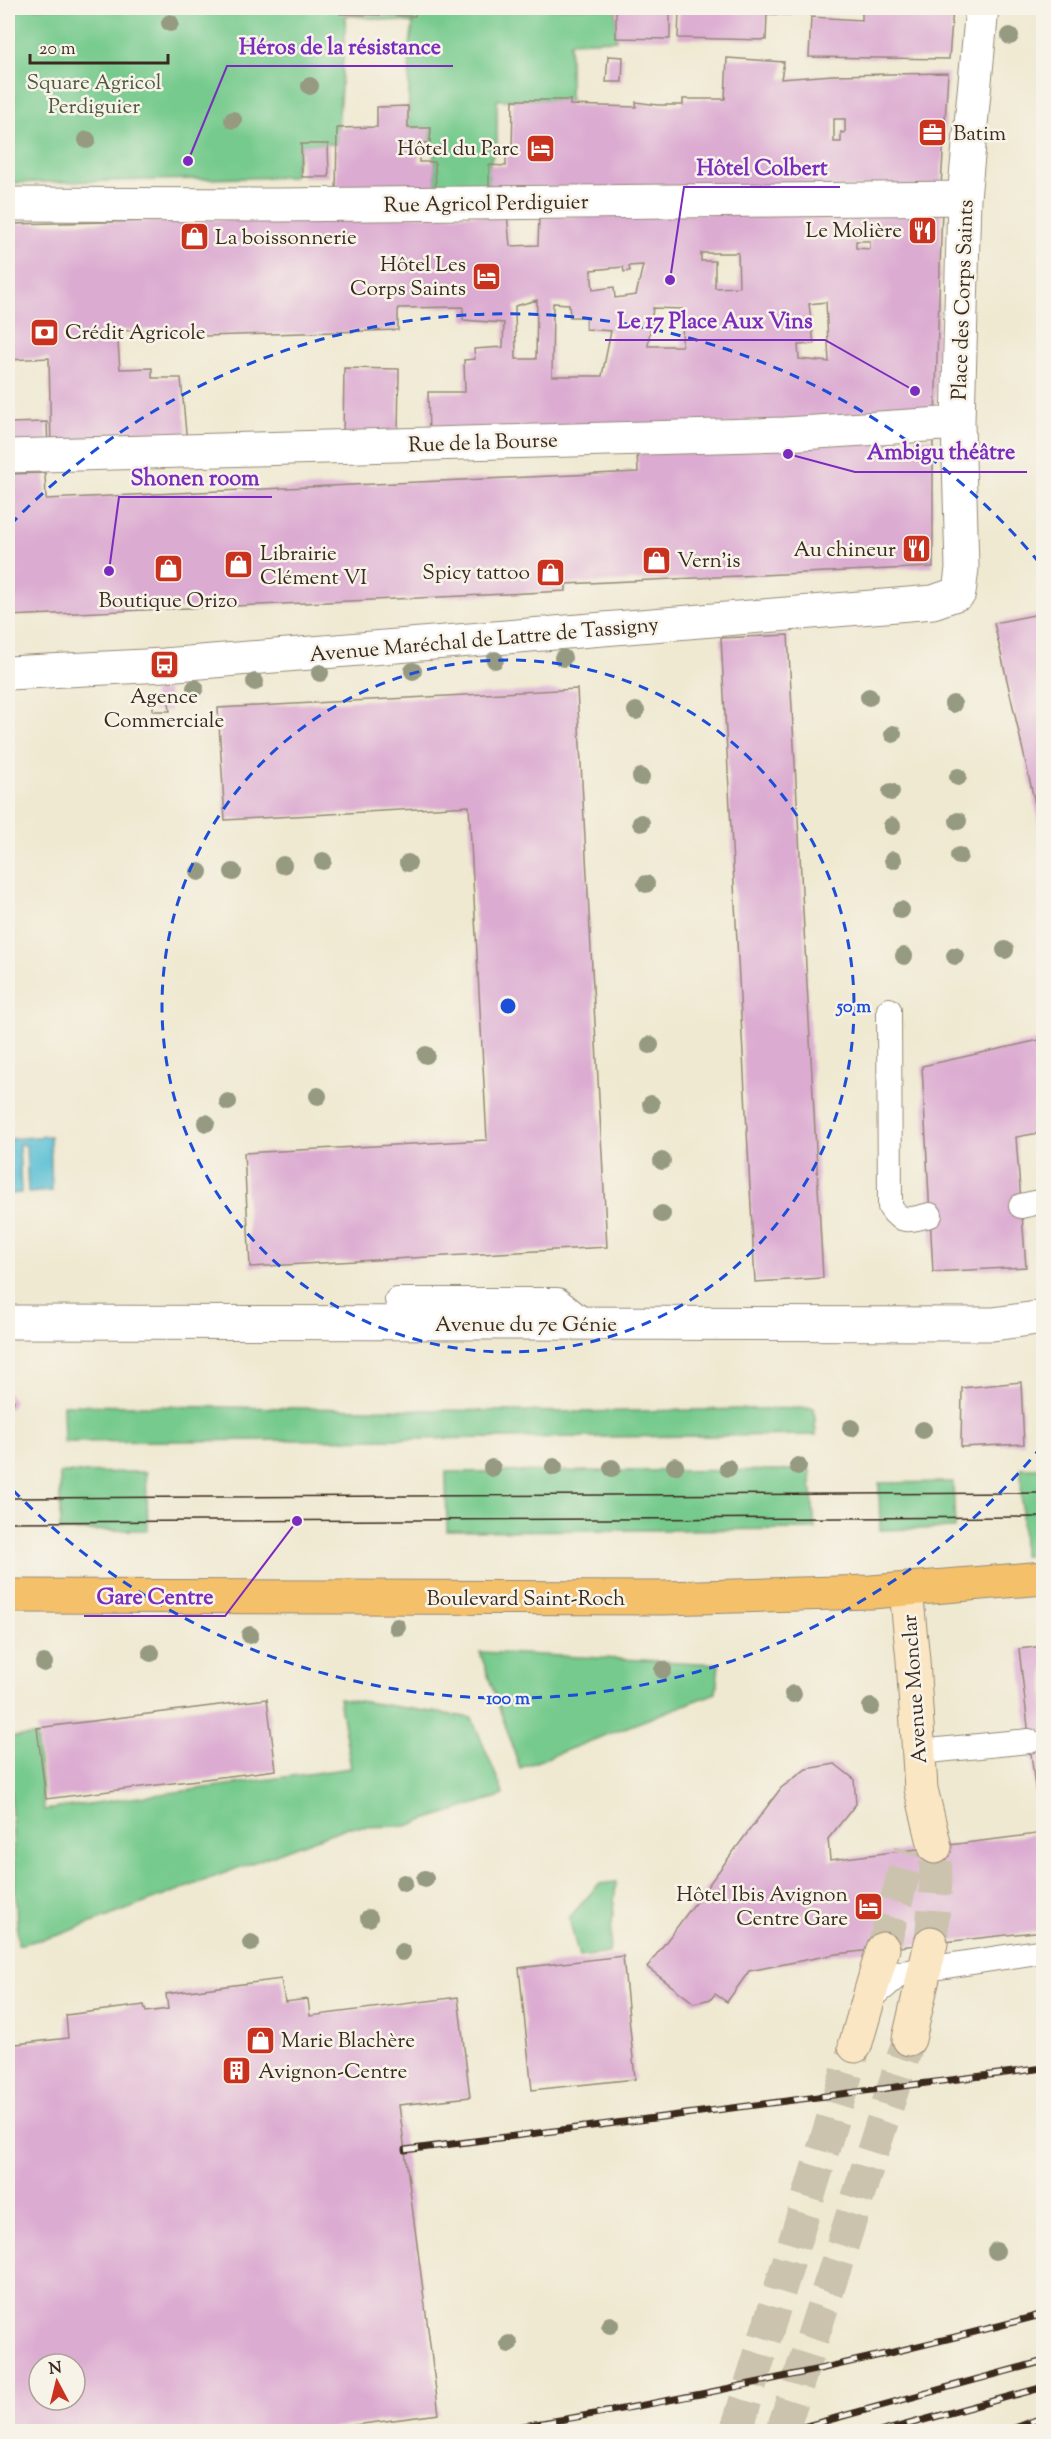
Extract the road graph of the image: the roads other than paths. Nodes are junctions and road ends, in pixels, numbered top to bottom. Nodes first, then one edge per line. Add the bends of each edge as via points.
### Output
1 (982, 8) edge
2 (964, 198) junction
3 (8, 204) edge
4 (958, 423) junction
5 (8, 456) edge
6 (959, 593) joint
7 (8, 673) edge
8 (889, 1010) dead end
9 (930, 1215) dead end
10 (397, 1300) dead end
11 (1044, 1317) edge
12 (8, 1322) edge
13 (588, 1324) junction
14 (1044, 1578) edge
15 (906, 1590) junction
16 (8, 1596) edge
17 (1029, 1742) dead end
18 (919, 1752) junction
19 (923, 1849) tunnel mouth
20 (883, 1949) tunnel mouth
21 (1044, 1951) edge
22 (929, 1955) junction
23 (869, 2000) junction
24 (909, 2039) tunnel mouth
25 (855, 2046) tunnel mouth

1 - 2 street, Place des Corps Saints
2 - 3 street, Rue Agricol Perdiguier
2 - 4 street, Place des Corps Saints
4 - 5 street, Rue de la Bourse via 786,434
4 - 6 street, Place des Corps Saints via 962,568
6 - 7 street, Avenue Maréchal de Lattre de Tassigny via 933,602 164,665
8 - 9 lane via 890,1207 905,1220
10 - 13 lane via 558,1300
11 - 13 street, Avenue du 7e Génie via 993,1324
12 - 13 street, Avenue du 7e Génie
14 - 15 main road, Boulevard Saint-Roch
15 - 16 main road, Boulevard Saint-Roch via 663,1598
15 - 18 street, Avenue Monclar
17 - 18 lane
18 - 19 street, Avenue Monclar
20 - 23 street
21 - 22 lane
22 - 23 lane
22 - 24 street
23 - 25 street

